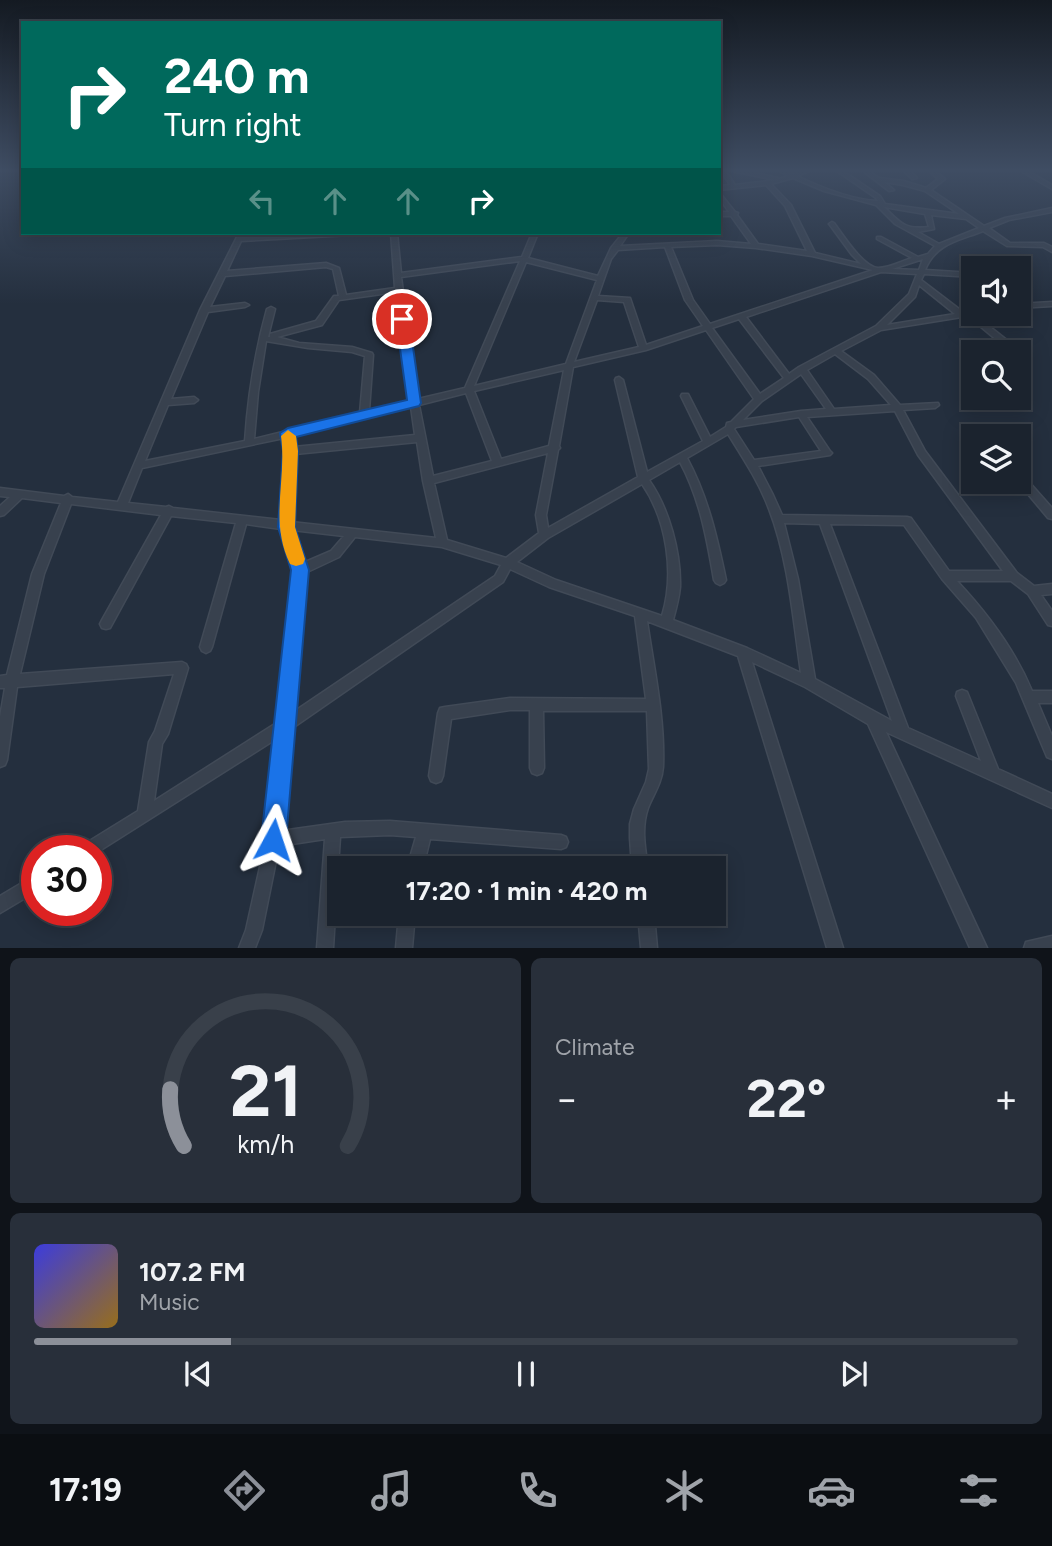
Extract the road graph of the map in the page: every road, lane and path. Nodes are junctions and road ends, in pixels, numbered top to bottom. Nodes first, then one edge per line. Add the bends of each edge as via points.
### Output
1 (737, 215) edge
2 (793, 215) edge
3 (890, 215) edge
4 (929, 215) edge
5 (946, 215) edge
6 (964, 215) edge
7 (1026, 215) edge
8 (968, 218) junction
9 (832, 224) dead end
10 (932, 228) junction
11 (985, 228) junction
12 (911, 231) junction
13 (277, 235) edge
14 (394, 235) edge
15 (534, 235) edge
16 (624, 235) edge
17 (241, 236) edge
18 (879, 238) dead end
19 (952, 241) junction
20 (756, 246) junction
21 (939, 246) junction
22 (668, 247) junction
23 (614, 248) junction
24 (812, 254) junction
25 (932, 255) junction
26 (1052, 255) edge
27 (916, 258) junction
28 (522, 260) junction
29 (876, 269) junction
30 (221, 274) junction
31 (397, 275) junction
32 (961, 275) edge
33 (920, 277) junction
34 (601, 279) junction
35 (400, 289) junction
36 (359, 294) junction
37 (343, 298) junction
38 (594, 298) junction
39 (1052, 304) edge
40 (245, 305) dead end
41 (1031, 305) edge
42 (359, 306) dead end
43 (271, 309) dead end
44 (204, 310) junction
45 (960, 314) joint
46 (743, 317) junction
47 (987, 326) edge
48 (709, 328) junction
49 (879, 328) junction
50 (262, 339) junction
51 (1003, 340) edge
52 (643, 348) junction
53 (837, 352) junction
54 (569, 366) junction
55 (802, 369) junction
56 (789, 379) junction
57 (619, 380) dead end
58 (469, 389) junction
59 (685, 396) dead end
60 (759, 399) junction
61 (194, 400) dead end
62 (167, 402) junction
63 (414, 403) junction
64 (935, 405) dead end
65 (898, 408) junction
66 (832, 412) junction
67 (364, 413) junction
68 (802, 414) junction
69 (729, 427) junction
70 (288, 433) junction
71 (420, 438) junction
72 (708, 442) junction
73 (249, 443) junction
74 (555, 448) junction
75 (290, 451) junction
76 (682, 458) junction
77 (498, 463) junction
78 (751, 464) junction
79 (141, 465) junction
80 (644, 480) junction
81 (428, 481) junction
82 (0, 492) edge
83 (1031, 492) edge
84 (20, 494) junction
85 (68, 498) junction
86 (122, 505) junction
87 (169, 510) junction
88 (0, 512) edge
89 (1052, 516) edge
90 (778, 519) junction
91 (242, 520) junction
92 (824, 521) junction
93 (286, 527) junction
94 (353, 532) junction
95 (544, 535) junction
96 (442, 543) junction
97 (508, 563) junction
98 (300, 570) junction
99 (946, 576) junction
100 (1013, 576) junction
101 (720, 580) dead end
102 (1052, 589) edge
103 (1032, 591) junction
104 (640, 613) junction
105 (1052, 621) edge
106 (666, 623) junction
107 (106, 624) dead end
108 (206, 647) dead end
109 (743, 652) junction
110 (6, 682) edge
111 (809, 683) junction
112 (962, 696) dead end
113 (1028, 697) junction
114 (1052, 697) edge
115 (536, 704) junction
116 (653, 705) junction
117 (873, 719) junction
118 (286, 723) junction
119 (904, 733) junction
120 (1052, 752) edge
121 (0, 760) edge
122 (537, 768) dead end
123 (993, 774) junction
124 (436, 776) dead end
125 (1052, 801) edge
126 (144, 816) junction
127 (425, 830) junction
128 (332, 832) junction
129 (112, 835) edge
130 (273, 840) junction
131 (561, 842) dead end
132 (418, 856) edge
133 (639, 856) edge
134 (21, 892) edge
135 (0, 905) edge
136 (406, 926) edge
137 (647, 926) edge
138 (1052, 944) edge
139 (247, 947) edge
140 (325, 947) edge
141 (404, 947) edge
142 (649, 947) edge
143 (835, 947) edge
144 (979, 947) edge
145 (1032, 947) edge

1 - 20 street
2 - 24 street
3 - 12 street
4 - 10 street
5 - 8 street
6 - 8 street
7 - 11 street
8 - 11 street
9 - 29 street via 854,254
10 - 12 street
10 - 19 street
11 - 19 street
11 - 26 street via 1009,245 1044,245
12 - 21 street
13 - 17 street
14 - 31 street
15 - 28 street
16 - 23 street
17 - 30 street
18 - 27 street
19 - 21 street
20 - 22 street
20 - 24 street
21 - 25 street
22 - 23 street
22 - 48 street via 689,300
23 - 34 street
24 - 29 street
25 - 27 street
25 - 33 street
27 - 29 street
28 - 31 street
28 - 34 street
28 - 58 street
29 - 33 street
29 - 46 street
30 - 37 street via 326,265 336,268
30 - 44 street
31 - 35 street
32 - 33 street
33 - 45 street
33 - 49 street via 912,295
34 - 38 street
35 - 36 street
35 - 63 street
36 - 37 street
36 - 42 street
37 - 50 street via 333,301 318,323
38 - 52 street via 627,300
38 - 54 street
39 - 41 street
40 - 44 street
43 - 50 street
44 - 62 street
45 - 49 street
46 - 48 street
46 - 56 street
47 - 51 street
48 - 52 street
48 - 60 street
49 - 53 street
50 - 67 street via 352,348 369,355
50 - 73 street via 250,406
52 - 54 street
53 - 55 street
53 - 65 street via 871,377
54 - 58 street
54 - 74 street
55 - 56 street
55 - 66 street
56 - 60 street
57 - 80 street
58 - 63 street
58 - 77 street
59 - 72 street
60 - 69 street
61 - 62 street
62 - 79 street
63 - 67 street
63 - 71 street
64 - 65 street
65 - 66 street
65 - 100 street via 921,453
66 - 68 street
67 - 70 street
68 - 69 street
68 - 78 street via 827,453
69 - 72 street
69 - 78 street
70 - 73 street
70 - 75 street
71 - 75 street
71 - 81 street
72 - 76 street
73 - 79 street
74 - 77 street
74 - 95 street via 541,515
75 - 93 street
76 - 80 street
76 - 101 street via 705,506
77 - 81 street
78 - 90 street
79 - 86 street
80 - 95 street
80 - 106 street via 658,508 674,582
81 - 96 street
82 - 84 street
83 - 89 street
84 - 85 street
84 - 88 street
85 - 86 street
85 - 110 street via 38,574
86 - 87 street
87 - 91 street
87 - 107 street
90 - 92 street
90 - 111 street
91 - 93 street
91 - 108 street
92 - 99 street via 907,521
92 - 119 street
93 - 94 street
93 - 98 street
94 - 96 street
94 - 98 street via 335,554
95 - 97 street
96 - 97 street
97 - 104 street via 553,584
97 - 118 street via 499,579
98 - 118 street
99 - 100 street
99 - 113 street via 980,614
100 - 103 street
102 - 103 street
103 - 105 street
104 - 106 street
104 - 116 street
106 - 109 street
109 - 111 street
109 - 143 street
110 - 121 street
110 - 126 street via 182,668 156,742
111 - 117 street
112 - 123 street
113 - 114 street
113 - 120 street
115 - 116 street
115 - 122 street
115 - 124 street via 445,713
116 - 133 street via 656,770 636,830
117 - 119 street
117 - 144 street
118 - 126 street
118 - 130 street
119 - 123 street
123 - 125 street
126 - 129 street
127 - 128 street
127 - 131 street
127 - 132 street
128 - 130 street
128 - 140 street
130 - 139 street
134 - 135 street
136 - 141 street
137 - 142 street
138 - 145 street

